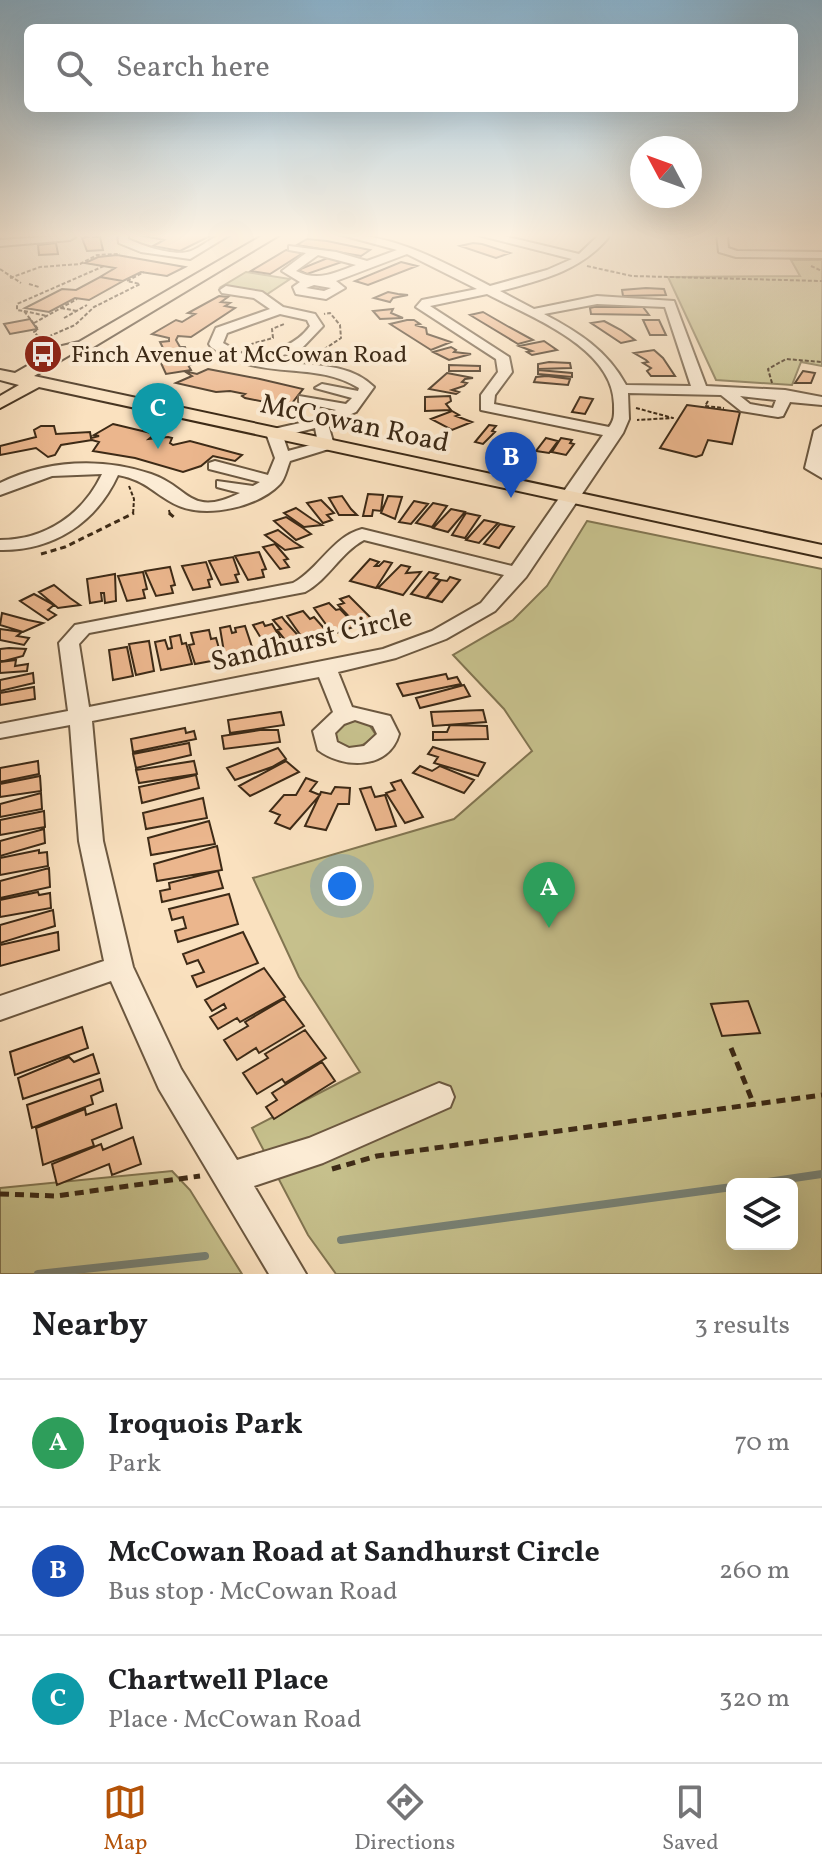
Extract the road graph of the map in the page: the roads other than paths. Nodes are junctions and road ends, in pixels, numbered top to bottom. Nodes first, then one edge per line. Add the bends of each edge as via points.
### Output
1 (174, 293) edge
2 (248, 293) edge
3 (311, 293) edge
4 (464, 293) edge
5 (496, 293) edge
6 (330, 294) joint
7 (315, 295) junction
8 (532, 313) junction
9 (290, 315) junction
10 (243, 361) junction
11 (0, 365) edge
12 (25, 376) edge
13 (0, 388) edge
14 (322, 388) dead end
15 (621, 389) junction
16 (700, 390) junction
17 (363, 396) junction
18 (304, 399) dead end
19 (822, 401) edge
20 (0, 403) edge
21 (351, 409) junction
22 (323, 420) junction
23 (620, 420) junction
24 (822, 431) edge
25 (274, 433) junction
26 (326, 445) junction
27 (249, 458) dead end
28 (283, 458) junction
29 (111, 472) junction
30 (222, 473) junction
31 (822, 473) edge
32 (274, 481) junction
33 (0, 490) edge
34 (256, 492) junction
35 (571, 496) junction
36 (0, 545) edge
37 (822, 551) edge
38 (519, 573) junction
39 (326, 669) junction
40 (80, 715) junction
41 (345, 715) dead end
42 (0, 731) edge
43 (119, 967) junction
44 (0, 1008) edge
45 (439, 1097) dead end
46 (218, 1176) junction
47 (289, 1274) edge

1 - 12 main road via 84,346 85,353
2 - 9 street
3 - 7 street
4 - 23 street via 422,307 502,357 505,372 486,407
5 - 8 street
6 - 7 street
6 - 9 street
7 - 9 street
8 - 15 street via 598,354
8 - 16 street via 597,300 670,304
9 - 10 street via 317,326 303,343 280,354
9 - 10 street via 221,331 216,344
10 - 17 street via 341,374 367,387
11 - 12 main road, McCowan Road
12 - 13 main road
12 - 20 main road
12 - 25 main road, McCowan Road
14 - 17 street
15 - 16 street
15 - 23 street
16 - 19 street via 724,390 746,408 778,413 781,394
17 - 21 street
18 - 21 street
21 - 22 street
22 - 25 street
22 - 26 street
23 - 35 street, Sandhurst Circle
24 - 31 street via 813,468
25 - 26 main road, McCowan Road
25 - 28 street
26 - 28 street
26 - 35 main road, McCowan Road
27 - 30 street
28 - 32 street
29 - 33 street via 60,469 36,473
29 - 34 street via 145,477 181,501 205,507 230,504
29 - 36 street via 91,507 66,525 48,536
30 - 32 street
30 - 34 street
32 - 34 street
35 - 37 main road, McCowan Road
35 - 38 street, Sandhurst Circle
38 - 39 street, Sandhurst Circle via 488,607 439,635
38 - 40 street via 362,534 346,541 321,573 298,588 82,629 69,643
39 - 40 street, Sandhurst Circle
39 - 41 street
40 - 42 street, Sandhurst Circle
40 - 43 street via 91,841
43 - 44 street
43 - 46 street
45 - 46 street via 312,1152
46 - 47 street

